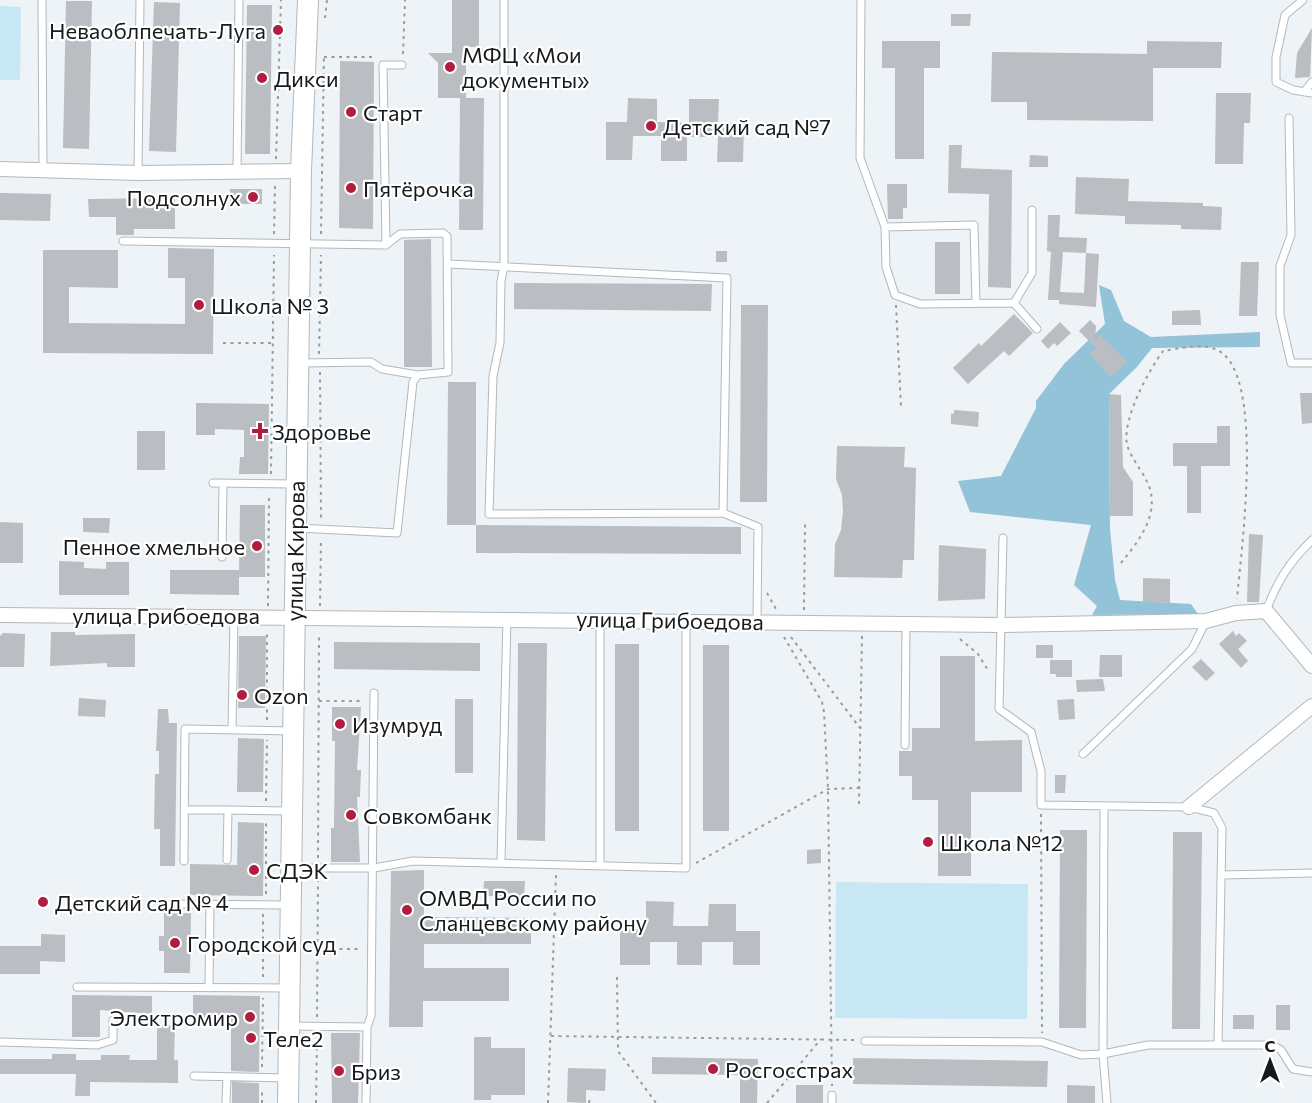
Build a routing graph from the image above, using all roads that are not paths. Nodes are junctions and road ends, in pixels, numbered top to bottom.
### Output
1 (42, 0) edge
2 (140, 0) edge
3 (239, 0) edge
4 (308, 0) edge
5 (504, 0) edge
6 (861, 0) edge
7 (1303, 0) edge
8 (402, 65) road end
9 (1312, 82) edge
10 (1308, 93) edge
11 (1289, 118) dead end
12 (0, 169) edge
13 (42, 170) junction
14 (301, 171) junction
15 (237, 172) junction
16 (138, 173) junction
17 (1032, 210) dead end
18 (885, 227) junction
19 (123, 242) dead end
20 (300, 243) junction
21 (386, 245) junction
22 (447, 264) junction
23 (504, 266) junction
24 (976, 303) junction
25 (1014, 303) junction
26 (1037, 329) dead end
27 (298, 363) junction
28 (1312, 363) edge
29 (418, 375) junction
30 (213, 483) dead end
31 (224, 483) junction
32 (296, 484) junction
33 (723, 513) junction
34 (297, 528) junction
35 (1003, 538) dead end
36 (1312, 540) edge
37 (222, 557) dead end
38 (1266, 611) junction
39 (0, 615) edge
40 (234, 616) junction
41 (294, 616) junction
42 (507, 619) junction
43 (600, 620) junction
44 (686, 621) junction
45 (757, 621) junction
46 (1206, 621) junction
47 (906, 624) junction
48 (1000, 625) junction
49 (1312, 666) edge
50 (374, 693) dead end
51 (1312, 706) edge
52 (232, 730) junction
53 (292, 731) junction
54 (905, 746) dead end
55 (1083, 754) dead end
56 (1104, 807) junction
57 (1189, 807) junction
58 (185, 810) junction
59 (228, 810) junction
60 (291, 811) junction
61 (227, 860) dead end
62 (184, 861) dead end
63 (501, 861) junction
64 (600, 865) junction
65 (290, 868) junction
66 (374, 868) junction
67 (1312, 873) edge
68 (1221, 875) junction
69 (172, 904) dead end
70 (210, 904) junction
71 (290, 905) junction
72 (77, 987) dead end
73 (209, 988) junction
74 (289, 988) junction
75 (113, 1020) dead end
76 (288, 1026) junction
77 (367, 1027) junction
78 (865, 1041) road end
79 (0, 1042) edge
80 (1218, 1046) junction
81 (1103, 1054) junction
82 (1312, 1072) edge
83 (194, 1076) dead end
84 (227, 1077) junction
85 (288, 1078) junction
86 (832, 1095) road end
87 (226, 1103) edge
88 (288, 1103) edge
89 (366, 1103) edge
90 (832, 1103) edge
91 (1107, 1103) edge

1 - 13 lane
2 - 16 lane
3 - 15 lane
4 - 14 street, улица Кирова
5 - 23 lane
6 - 18 lane
7 - 10 lane
8 - 21 lane
9 - 10 lane
11 - 28 lane
12 - 13 street
13 - 16 street
14 - 15 street
14 - 20 street, улица Кирова
15 - 16 street
17 - 25 lane
18 - 24 lane
18 - 24 lane
19 - 20 lane
20 - 21 lane
20 - 27 street, улица Кирова
21 - 22 lane
22 - 23 lane
22 - 29 lane
23 - 33 lane
23 - 33 lane
24 - 25 lane
25 - 26 lane
27 - 29 lane
27 - 32 street, улица Кирова
29 - 34 lane
30 - 31 lane
31 - 32 lane
31 - 37 lane
32 - 34 street, улица Кирова
33 - 45 lane
34 - 41 street, улица Кирова
35 - 48 lane
36 - 38 lane
38 - 46 street, улица Грибоедова
38 - 49 street
39 - 40 street, улица Грибоедова
40 - 41 street, улица Грибоедова
40 - 52 lane
41 - 42 street, улица Грибоедова
41 - 53 street, улица Кирова
42 - 43 street, улица Грибоедова
42 - 63 lane
43 - 44 street, улица Грибоедова
43 - 64 lane
44 - 45 street, улица Грибоедова
44 - 64 lane
45 - 47 street, улица Грибоедова
46 - 48 street, улица Грибоедова
46 - 55 lane
47 - 48 street, улица Грибоедова
47 - 54 lane
48 - 56 lane
50 - 66 lane
51 - 57 street
52 - 53 lane
52 - 58 lane
53 - 60 street, улица Кирова
56 - 57 lane
56 - 81 lane
57 - 68 lane
58 - 59 lane
58 - 62 lane
59 - 60 lane
59 - 61 lane
60 - 65 street, улица Кирова
63 - 64 lane
63 - 66 lane
65 - 66 lane
65 - 71 street, улица Кирова
66 - 77 lane
67 - 68 lane
68 - 80 lane
69 - 70 lane
70 - 71 lane
70 - 73 lane
71 - 74 street, улица Кирова
72 - 73 lane
73 - 74 lane
74 - 76 street, улица Кирова
75 - 79 lane
76 - 77 lane
76 - 85 street, улица Кирова
77 - 89 lane
78 - 81 lane
80 - 81 lane
80 - 82 lane
81 - 91 lane
83 - 84 lane
84 - 85 lane
84 - 87 lane
85 - 88 street, улица Кирова
86 - 90 lane

